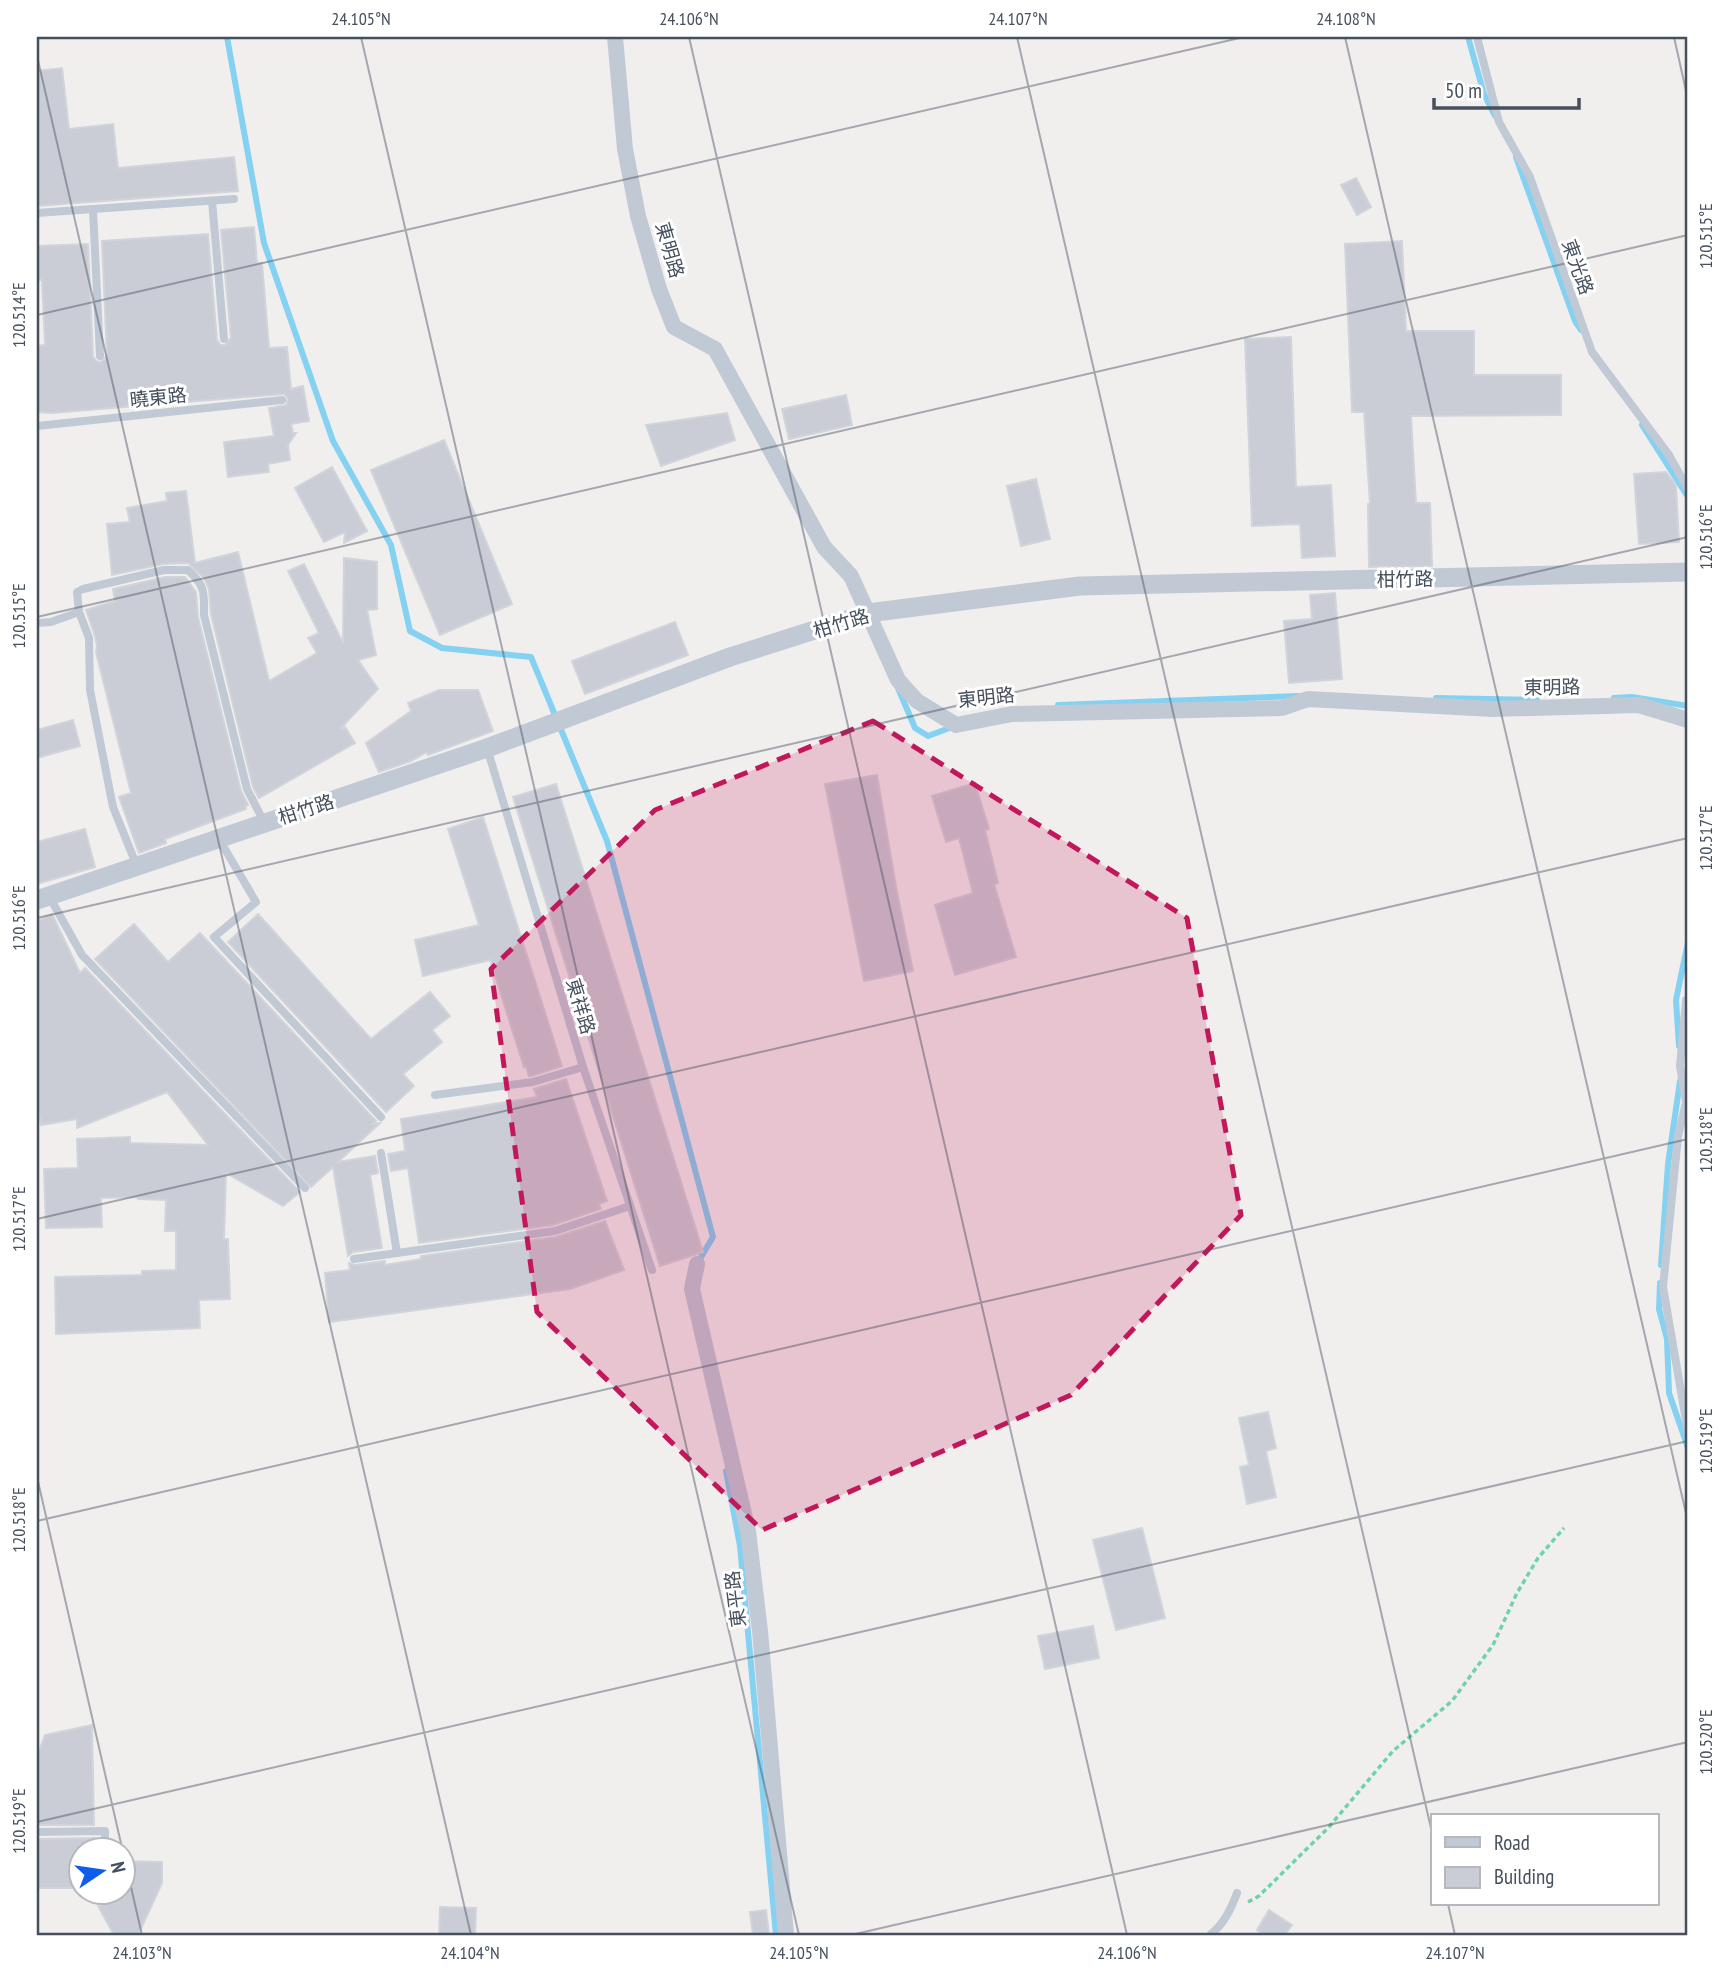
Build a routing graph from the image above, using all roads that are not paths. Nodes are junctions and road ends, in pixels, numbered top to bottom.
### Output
1 (615, 37) edge
2 (1477, 37) edge
3 (234, 200) dead end
4 (212, 201) junction
5 (93, 209) junction
6 (37, 213) edge
7 (224, 339) dead end
8 (100, 356) dead end
9 (282, 400) dead end
10 (37, 426) edge
11 (1688, 489) edge
12 (1688, 572) edge
13 (79, 612) junction
14 (868, 613) junction
15 (37, 623) edge
16 (1688, 720) edge
17 (486, 748) junction
18 (264, 823) junction
19 (219, 839) junction
20 (137, 867) junction
21 (43, 898) edge
22 (1686, 1000) dead end
23 (583, 1068) junction
24 (435, 1095) dead end
25 (381, 1117) dead end
26 (381, 1153) dead end
27 (305, 1188) dead end
28 (630, 1206) junction
29 (397, 1253) junction
30 (354, 1259) dead end
31 (696, 1264) dead end
32 (652, 1270) dead end
33 (1688, 1432) edge
34 (37, 1832) edge
35 (105, 1836) edge
36 (1237, 1893) dead end
37 (786, 1935) edge
38 (1210, 1935) edge

1 - 14 street, 東明路
2 - 11 lane, 東光路
3 - 4 lane
4 - 5 lane
4 - 7 lane
5 - 6 lane
5 - 8 lane
9 - 10 lane, 曉東路
12 - 14 street, 柑竹路
13 - 15 lane
13 - 18 lane
13 - 20 lane
14 - 16 street, 東明路
14 - 17 street, 柑竹路
17 - 18 street, 柑竹路
17 - 23 lane, 東祥路
18 - 19 street, 柑竹路
19 - 20 street, 柑竹路
19 - 25 lane
20 - 21 street, 柑竹路
21 - 27 lane
22 - 33 lane
23 - 24 lane
23 - 28 lane, 東祥路
26 - 29 lane
28 - 29 lane
28 - 32 lane, 東祥路
29 - 30 lane
31 - 37 street, 東平路
34 - 35 lane
36 - 38 lane

